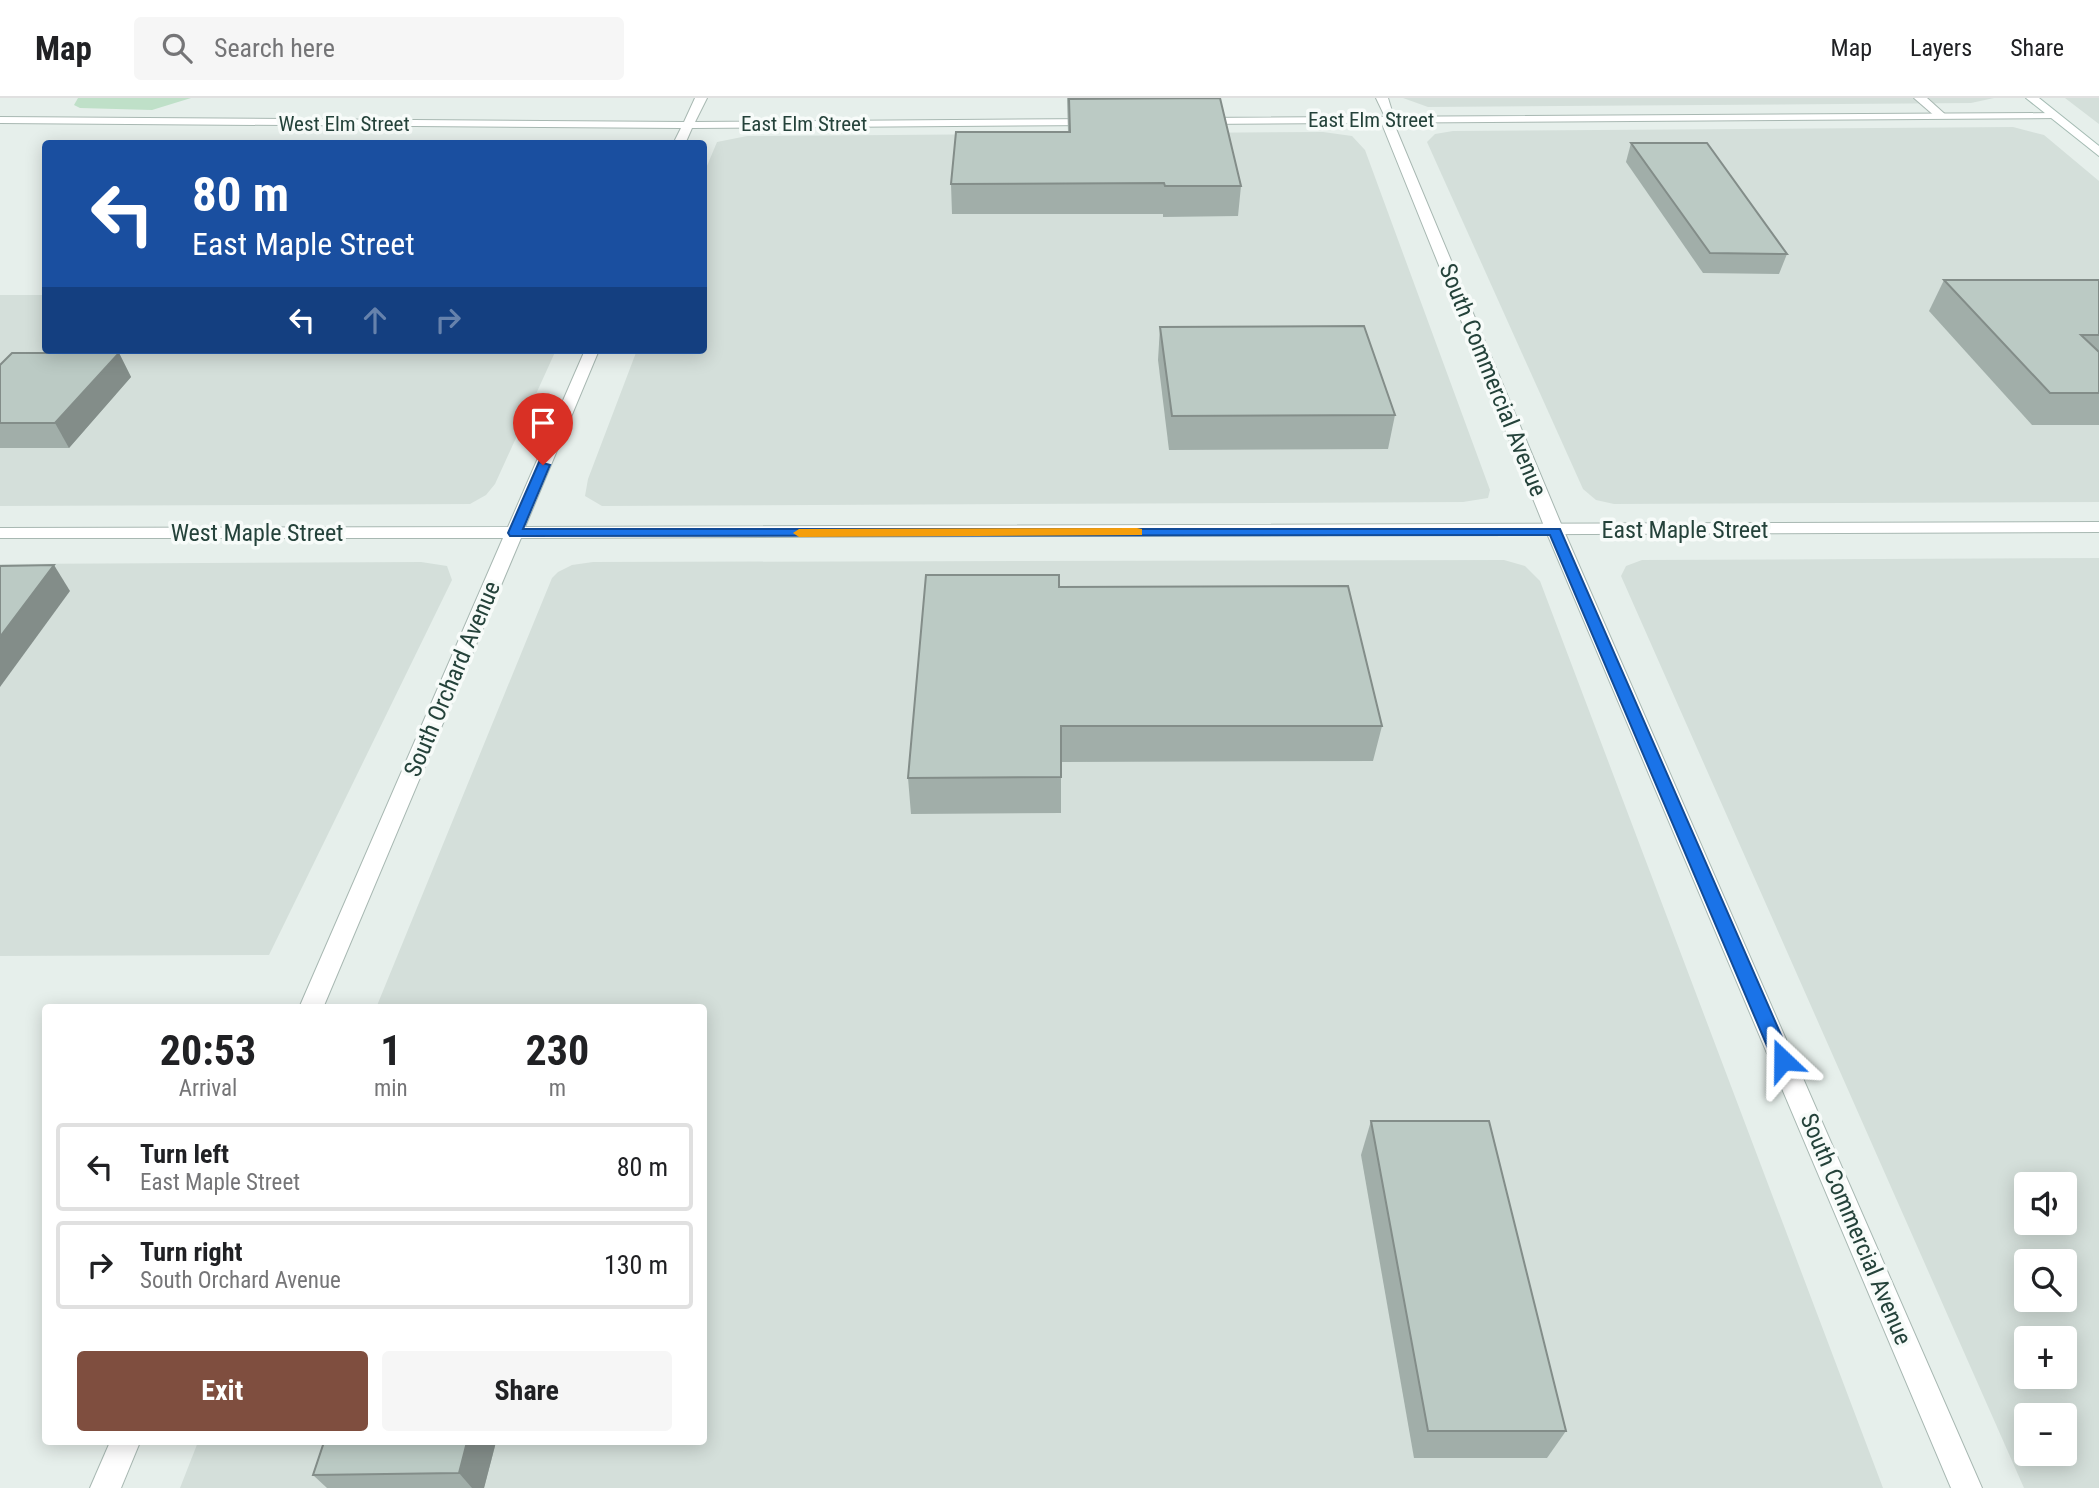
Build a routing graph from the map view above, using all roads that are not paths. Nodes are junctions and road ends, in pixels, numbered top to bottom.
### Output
1 (701, 98) edge
2 (1920, 98) edge
3 (2032, 98) edge
4 (1386, 112) edge
5 (1941, 116) junction
6 (2054, 116) junction
7 (0, 120) edge
8 (1190, 121) edge
9 (1106, 122) edge
10 (687, 125) junction
11 (681, 140) edge
12 (2099, 152) edge
13 (590, 354) edge
14 (2099, 527) edge
15 (1555, 531) junction
16 (0, 533) edge
17 (514, 533) junction
18 (313, 1004) edge
19 (124, 1445) edge
20 (105, 1488) edge
21 (1967, 1488) edge

1 - 10 street
2 - 5 street
3 - 6 street
4 - 5 street, East Elm Street
4 - 8 street, East Elm Street
4 - 15 street, South Commercial Avenue
5 - 6 street, East Elm Street
6 - 12 street
7 - 10 street, West Elm Street
9 - 10 street, East Elm Street
10 - 11 street
13 - 17 street, South Orchard Avenue
14 - 15 street, East Maple Street
15 - 17 street, East Maple Street
15 - 21 street, South Commercial Avenue
16 - 17 street, West Maple Street
17 - 18 street, South Orchard Avenue
19 - 20 street

